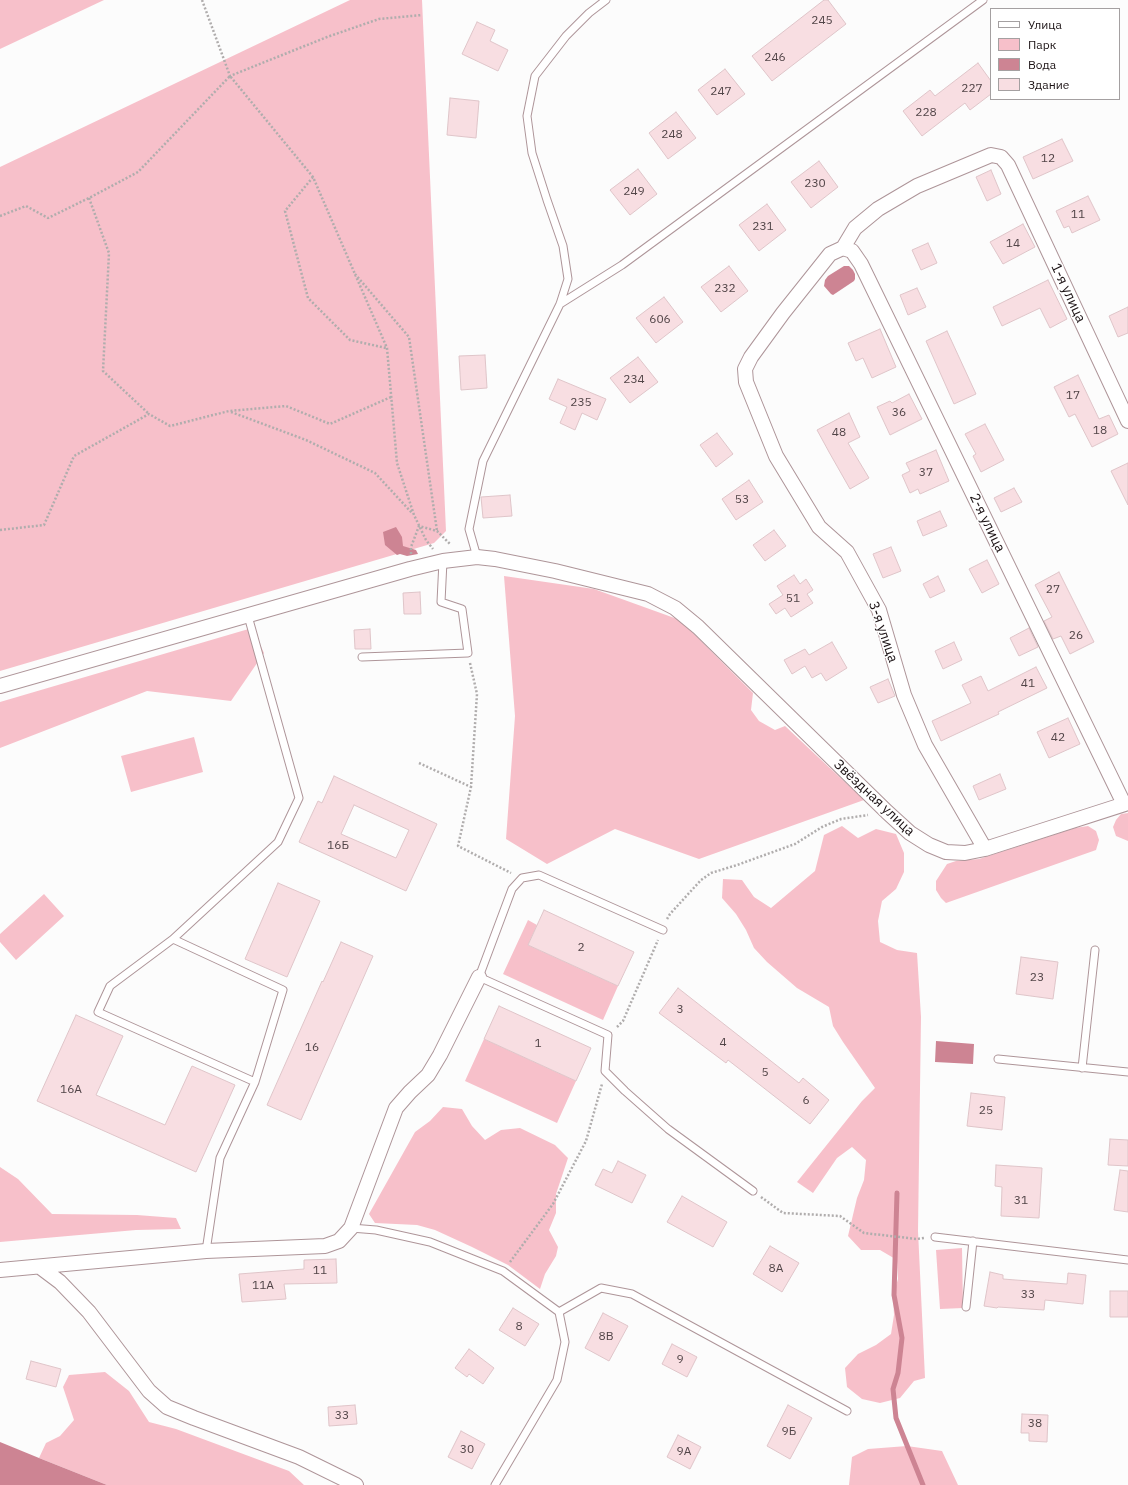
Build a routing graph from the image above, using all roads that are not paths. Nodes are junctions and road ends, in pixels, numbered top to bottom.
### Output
1 (606, 0) edge
2 (983, 0) edge
3 (843, 248) junction
4 (560, 304) junction
5 (1128, 421) edge
6 (472, 558) junction
7 (443, 561) junction
8 (248, 616) junction
9 (362, 657) dead end
10 (0, 686) edge
11 (1126, 804) edge
12 (985, 849) junction
13 (663, 930) road end
14 (173, 938) junction
15 (1095, 950) dead end
16 (479, 977) junction
17 (998, 1059) dead end
18 (1082, 1068) junction
19 (1128, 1072) edge
20 (255, 1082) junction
21 (753, 1191) road end
22 (351, 1228) junction
23 (935, 1237) road end
24 (973, 1241) junction
25 (206, 1251) junction
26 (1128, 1260) edge
27 (40, 1267) junction
28 (0, 1270) edge
29 (966, 1307) dead end
30 (558, 1312) junction
31 (847, 1411) dead end
32 (356, 1485) edge
33 (495, 1485) edge

1 - 4 lane
2 - 4 lane
3 - 5 street, 1-я улица
3 - 11 street, 2-я улица
3 - 12 street, 3-я улица
4 - 6 lane
6 - 7 street, Звёздная улица
6 - 12 street, Звёздная улица
7 - 8 street, Звёздная улица
7 - 9 lane
8 - 10 street, Звёздная улица
8 - 14 lane
11 - 12 street, Звёздная улица
13 - 16 lane
14 - 20 lane
14 - 20 lane
15 - 18 lane
16 - 21 lane
16 - 22 street
17 - 18 lane
18 - 19 lane
20 - 25 lane
22 - 25 street
22 - 30 lane
23 - 24 lane
24 - 26 lane
24 - 29 lane
25 - 27 street
27 - 28 street
27 - 32 street
30 - 31 lane
30 - 33 lane

